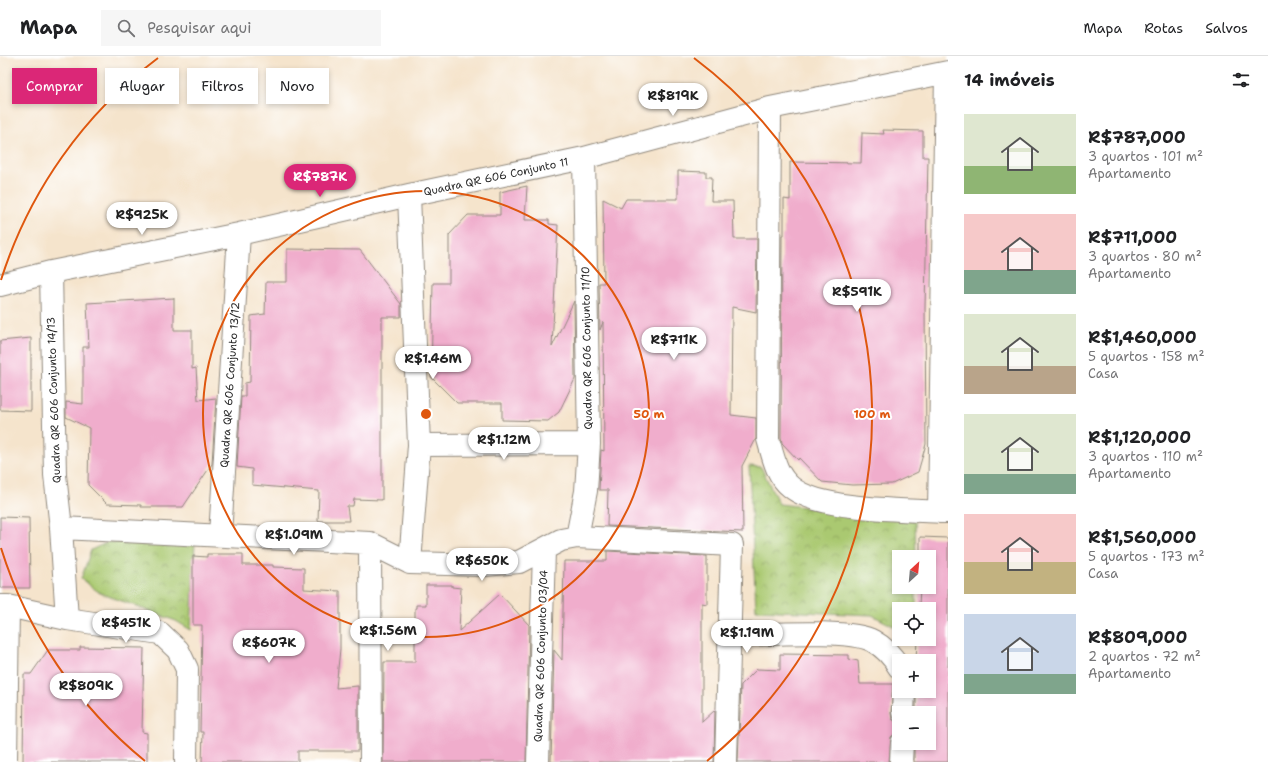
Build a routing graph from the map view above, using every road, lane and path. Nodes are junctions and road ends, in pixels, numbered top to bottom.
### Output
1 (947, 73) edge
2 (770, 108) junction
3 (584, 158) junction
4 (409, 195) junction
5 (239, 234) junction
6 (51, 272) junction
7 (0, 285) edge
8 (588, 444) junction
9 (419, 445) junction
10 (943, 512) edge
11 (61, 528) junction
12 (220, 535) junction
13 (578, 537) junction
14 (370, 543) junction
15 (544, 550) junction
16 (410, 564) junction
17 (4, 606) edge
18 (67, 619) junction
19 (730, 635) junction
20 (892, 656) edge
21 (902, 750) edge
22 (6, 762) edge
23 (186, 762) edge
24 (371, 762) edge
25 (538, 762) edge
26 (726, 762) edge
27 (901, 762) edge

1 - 2 street, Quadra QR 606 Conjunto 11
1 - 10 street
2 - 3 street, Quadra QR 606 Conjunto 11
2 - 10 street
3 - 4 street, Quadra QR 606 Conjunto 11
3 - 8 street, Quadra QR 606 Conjunto 11/10
4 - 5 street, Quadra QR 606 Conjunto 11
4 - 9 street
5 - 6 street, Quadra QR 606 Conjunto 11
5 - 12 street, Quadra QR 606 Conjunto 13/12
6 - 7 street, Quadra QR 606 Conjunto 11
6 - 11 street, Quadra QR 606 Conjunto 14/13
8 - 9 street
8 - 13 street, Quadra QR 606 Conjunto 11/10
9 - 16 street
11 - 12 street
11 - 18 street, Quadra QR 606 Conjunto 14/13
12 - 14 street
13 - 15 street
13 - 19 street
14 - 16 street
14 - 24 street
15 - 16 street
15 - 25 street, Quadra QR 606 Conjunto 03/04
17 - 18 street
17 - 22 street
18 - 23 street
19 - 20 street
19 - 26 street
21 - 27 street

